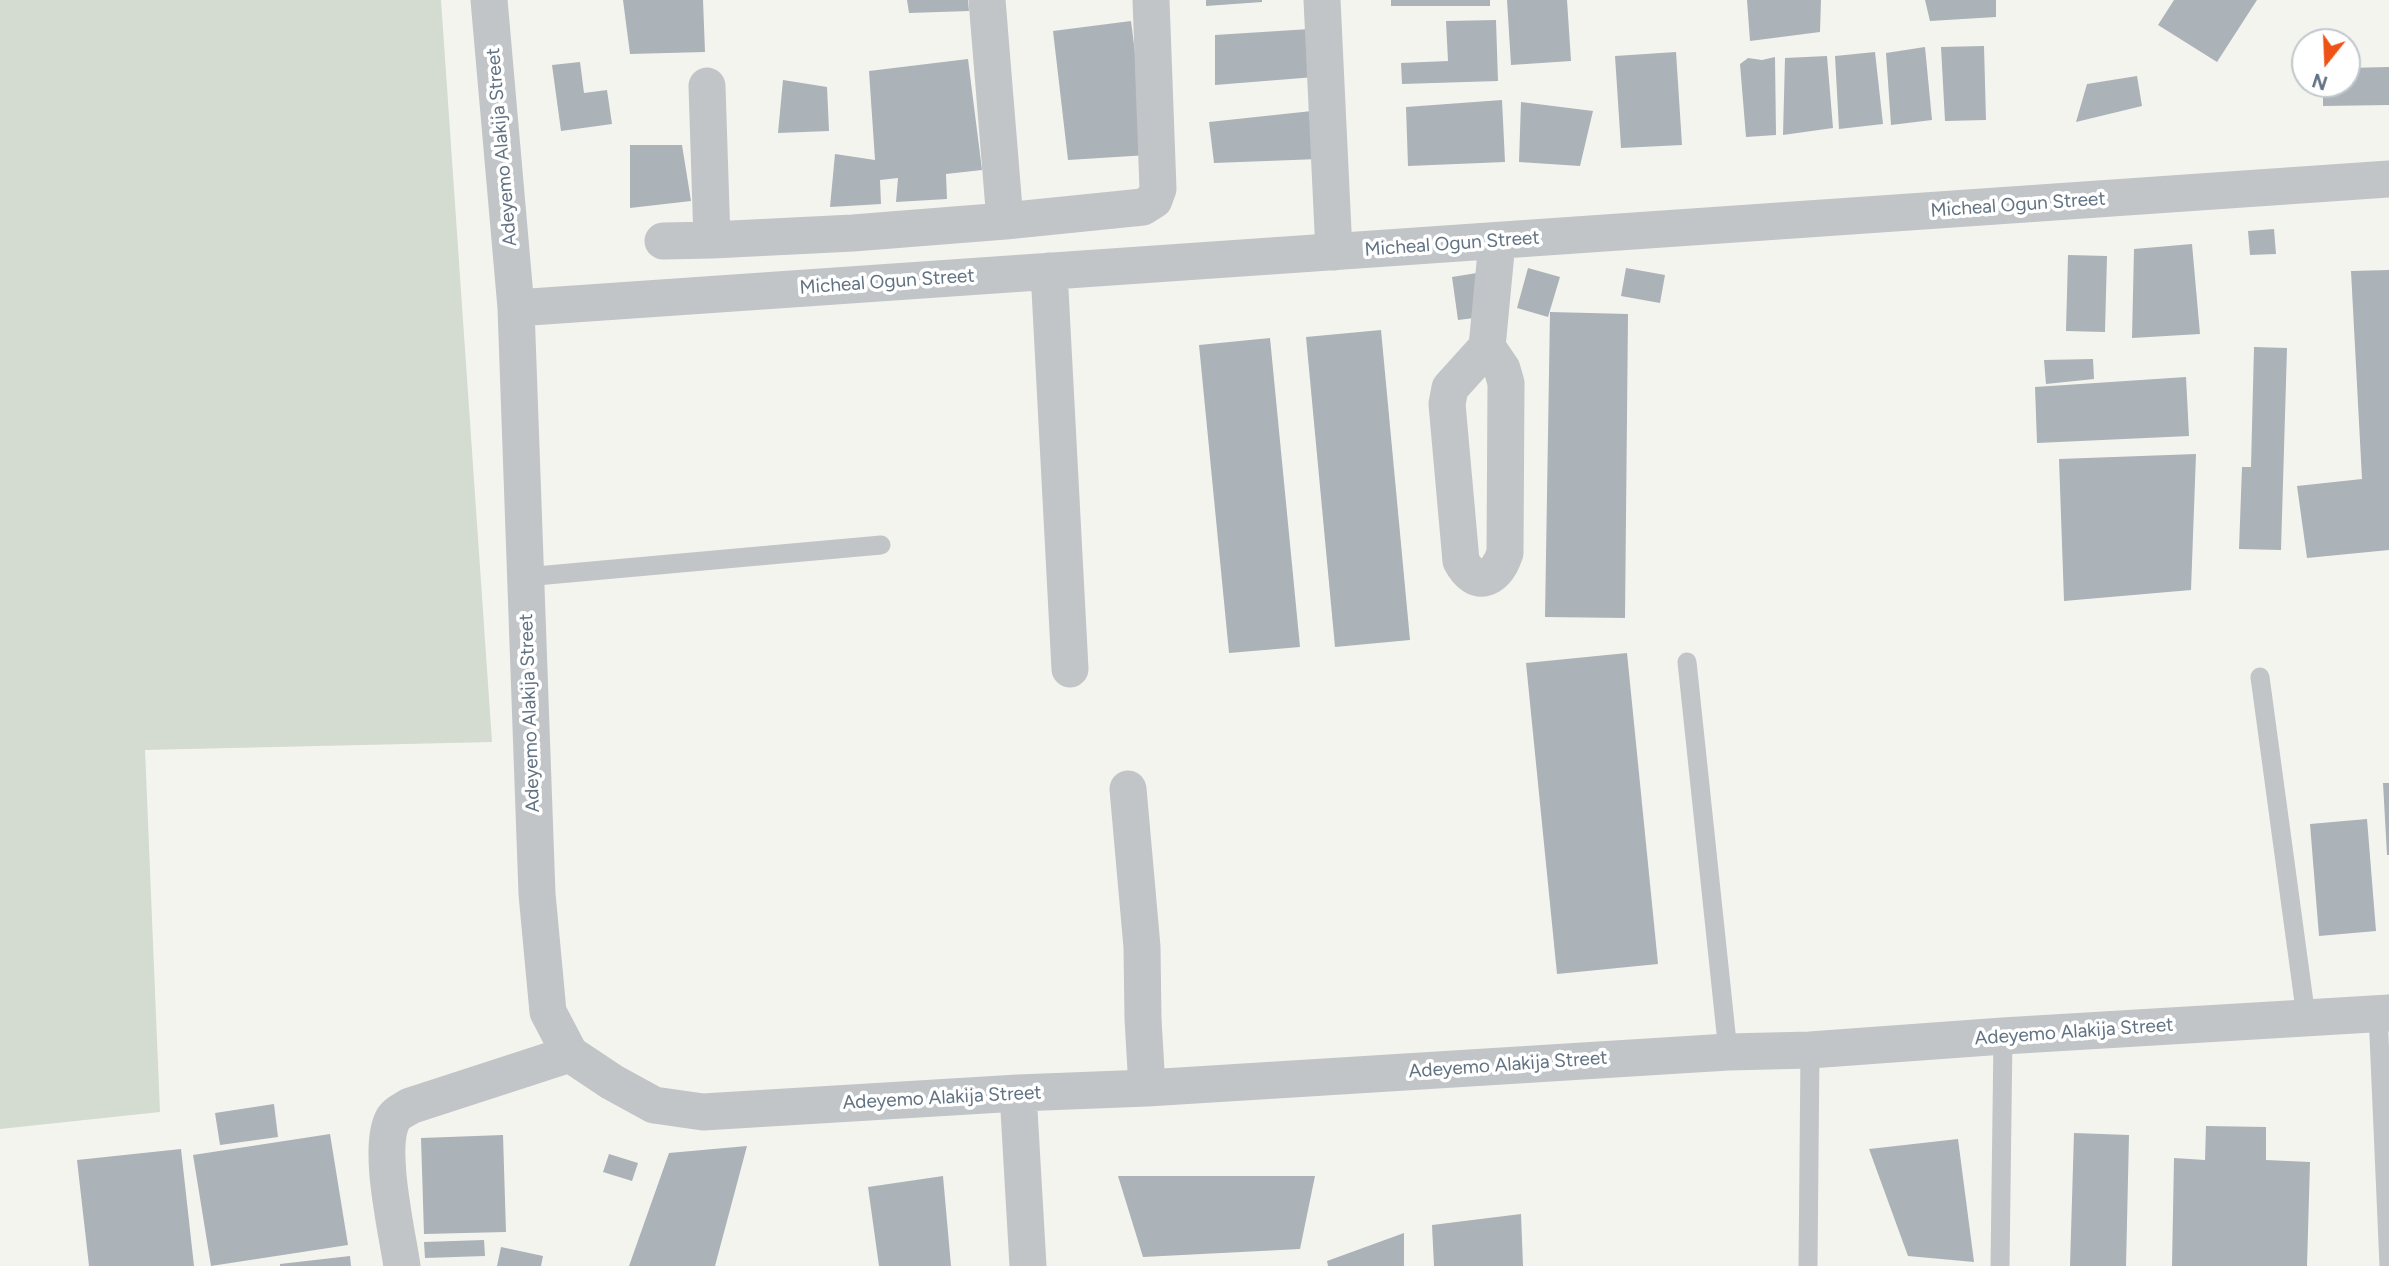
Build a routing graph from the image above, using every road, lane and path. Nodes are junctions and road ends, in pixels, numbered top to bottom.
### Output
1 (489, 0) edge
2 (987, 0) edge
3 (1151, 0) edge
4 (1322, 0) edge
5 (707, 86) dead end
6 (2389, 179) edge
7 (1005, 221) junction
8 (853, 233) junction
9 (712, 240) junction
10 (663, 241) dead end
11 (1497, 242) junction
12 (1334, 252) junction
13 (1049, 271) junction
14 (857, 284) junction
15 (516, 308) junction
16 (1487, 347) junction
17 (881, 545) dead end
18 (525, 577) junction
19 (1687, 662) dead end
20 (1070, 669) dead end
21 (2260, 677) dead end
22 (1128, 789) dead end
23 (2384, 1013) edge
24 (2306, 1017) junction
25 (2003, 1035) junction
26 (1810, 1051) junction
27 (1728, 1052) junction
28 (570, 1054) junction
29 (1147, 1088) junction
30 (1018, 1093) junction
31 (402, 1266) edge
32 (1028, 1266) edge
33 (1808, 1266) edge
34 (2000, 1266) edge
35 (2389, 1266) edge

1 - 15 street, Adeyemo Alakija Street
2 - 7 street
3 - 7 street
4 - 12 street
5 - 9 street
6 - 11 street, Micheal Ogun Street
7 - 8 street
8 - 9 street
8 - 14 street
9 - 10 street
11 - 12 street, Micheal Ogun Street
11 - 16 street
12 - 13 street, Micheal Ogun Street
13 - 14 street, Micheal Ogun Street
13 - 20 street
14 - 15 street, Micheal Ogun Street
15 - 18 street, Adeyemo Alakija Street
16 - 16 street
17 - 18 lane
18 - 28 street, Adeyemo Alakija Street
19 - 27 lane
21 - 24 lane
22 - 29 street
23 - 24 street, Adeyemo Alakija Street
23 - 35 lane
24 - 25 street, Adeyemo Alakija Street
25 - 26 street, Adeyemo Alakija Street
25 - 34 lane
26 - 27 street, Adeyemo Alakija Street
26 - 33 lane
27 - 29 street, Adeyemo Alakija Street
28 - 30 street, Adeyemo Alakija Street
28 - 31 street
29 - 30 street, Adeyemo Alakija Street
30 - 32 street

